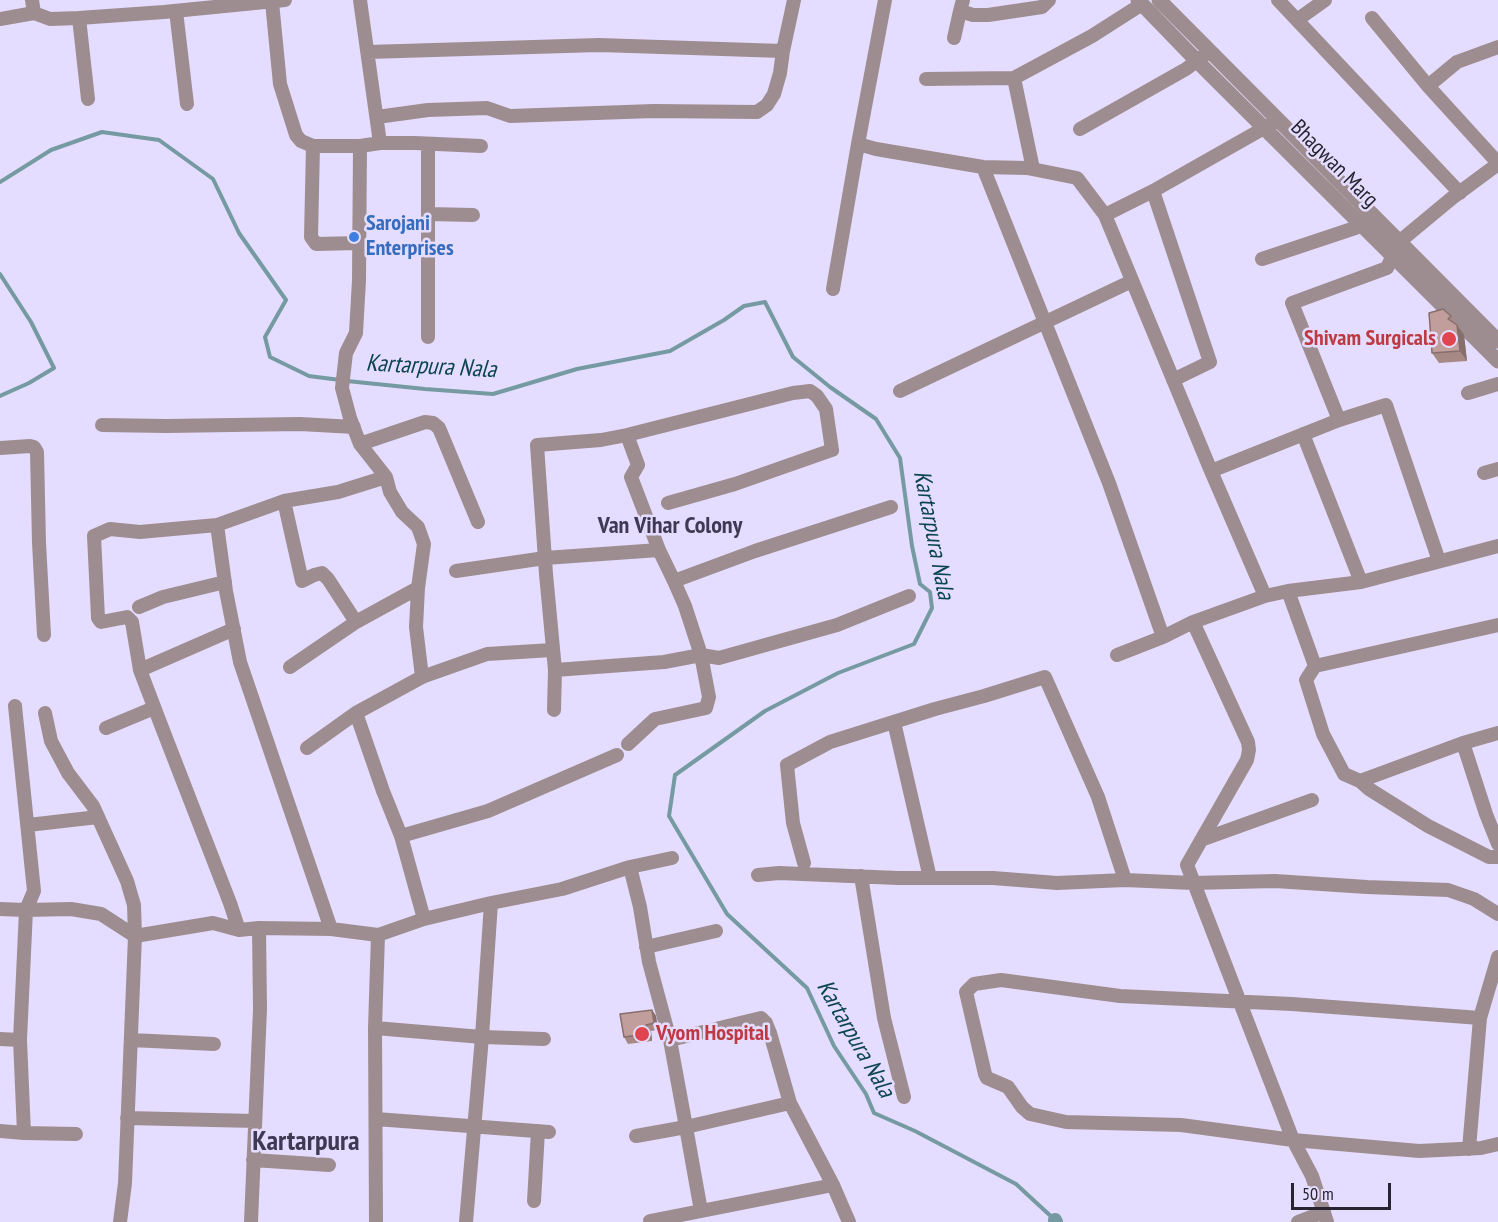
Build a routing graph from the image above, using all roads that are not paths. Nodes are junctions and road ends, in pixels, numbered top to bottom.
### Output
1 (360, 0) edge
2 (794, 0) edge
3 (885, 0) edge
4 (1048, 0) edge
5 (1159, 0) edge
6 (1278, 0) edge
7 (1325, 0) edge
8 (278, 1) edge
9 (1140, 2) edge
10 (33, 6) edge
11 (962, 6) edge
12 (176, 11) junction
13 (79, 18) junction
14 (1372, 18) dead end
15 (0, 19) edge
16 (1297, 20) junction
17 (954, 38) dead end
18 (1498, 47) edge
19 (783, 51) junction
20 (1210, 51) junction
21 (368, 52) junction
22 (1197, 61) junction
23 (1014, 78) junction
24 (926, 79) dead end
25 (1428, 86) junction
26 (88, 99) dead end
27 (187, 104) dead end
28 (377, 117) junction
29 (1271, 124) junction
30 (1080, 129) dead end
31 (380, 143) junction
32 (428, 144) junction
33 (858, 144) junction
34 (314, 146) junction
35 (360, 146) junction
36 (481, 146) dead end
37 (1498, 163) edge
38 (983, 167) junction
39 (1033, 169) junction
40 (1153, 191) junction
41 (1460, 193) junction
42 (428, 214) junction
43 (473, 215) dead end
44 (1105, 215) junction
45 (1364, 225) junction
46 (359, 243) junction
47 (1396, 249) junction
48 (1262, 259) dead end
49 (1132, 281) junction
50 (833, 289) dead end
51 (1046, 322) junction
52 (428, 337) dead end
53 (1498, 341) edge
54 (1498, 361) edge
55 (1173, 380) junction
56 (1498, 384) edge
57 (900, 391) dead end
58 (1468, 393) dead end
59 (1339, 420) junction
60 (102, 425) dead end
61 (354, 427) junction
62 (1303, 434) junction
63 (627, 435) junction
64 (360, 444) junction
65 (0, 448) edge
66 (1498, 469) edge
67 (1211, 471) junction
68 (1484, 473) dead end
69 (386, 477) junction
70 (285, 501) junction
71 (668, 503) dead end
72 (891, 507) dead end
73 (478, 522) dead end
74 (217, 525) junction
75 (1498, 546) edge
76 (659, 550) junction
77 (545, 558) junction
78 (1439, 561) junction
79 (456, 571) dead end
80 (674, 581) junction
81 (225, 582) junction
82 (1361, 582) junction
83 (418, 588) junction
84 (1288, 591) junction
85 (909, 596) dead end
86 (1265, 596) junction
87 (140, 607) dead end
88 (356, 622) junction
89 (1193, 622) junction
90 (1498, 626) edge
91 (234, 629) junction
92 (44, 635) dead end
93 (1163, 637) junction
94 (552, 650) junction
95 (701, 655) junction
96 (1117, 655) dead end
97 (1315, 666) junction
98 (290, 667) dead end
99 (140, 669) junction
100 (555, 670) junction
101 (422, 677) junction
102 (15, 706) dead end
103 (154, 708) junction
104 (554, 710) dead end
105 (45, 713) dead end
106 (356, 713) junction
107 (894, 722) junction
108 (106, 728) dead end
109 (1498, 733) edge
110 (1463, 743) junction
111 (628, 744) dead end
112 (307, 748) dead end
113 (617, 755) dead end
114 (1360, 781) junction
115 (1312, 800) dead end
116 (98, 817) junction
117 (28, 825) junction
118 (401, 836) junction
119 (1201, 840) junction
120 (1498, 844) edge
121 (1498, 857) edge
122 (672, 858) dead end
123 (804, 863) dead end
124 (630, 867) junction
125 (758, 875) dead end
126 (861, 876) junction
127 (930, 878) junction
128 (1125, 880) junction
129 (1193, 883) junction
130 (491, 903) junction
131 (0, 909) edge
132 (26, 910) junction
133 (1498, 915) edge
134 (424, 919) junction
135 (259, 928) junction
136 (331, 929) junction
137 (239, 930) junction
138 (716, 931) dead end
139 (135, 936) junction
140 (378, 936) junction
141 (646, 947) junction
142 (1498, 957) edge
143 (1240, 1003) junction
144 (1480, 1018) junction
145 (375, 1028) junction
146 (482, 1037) junction
147 (0, 1039) edge
148 (544, 1039) dead end
149 (20, 1040) junction
150 (130, 1040) junction
151 (670, 1040) junction
152 (214, 1044) dead end
153 (904, 1097) dead end
154 (790, 1103) junction
155 (128, 1118) junction
156 (376, 1119) junction
157 (255, 1122) junction
158 (474, 1126) junction
159 (686, 1127) junction
160 (0, 1131) edge
161 (24, 1133) junction
162 (76, 1134) dead end
163 (636, 1136) dead end
164 (1293, 1140) junction
165 (1498, 1146) edge
166 (1469, 1149) junction
167 (253, 1160) junction
168 (329, 1166) dead end
169 (833, 1185) junction
170 (534, 1201) dead end
171 (701, 1211) junction
172 (1325, 1217) edge
173 (650, 1221) edge
174 (120, 1222) edge
175 (251, 1222) edge
176 (376, 1222) edge
177 (466, 1222) edge
178 (849, 1222) edge
179 (1299, 1222) edge

1 - 21 street
2 - 19 street
3 - 33 street
4 - 11 street
5 - 20 street, Bhagwan Marg
6 - 16 street
7 - 16 street
8 - 12 street
8 - 34 street
9 - 22 street, Bhagwan Marg
9 - 23 street
10 - 13 street
10 - 15 street
11 - 17 street
12 - 13 street
12 - 27 street
13 - 26 street
14 - 25 street
16 - 41 street
18 - 25 street
19 - 21 street
19 - 28 street
20 - 22 street
20 - 29 street, Bhagwan Marg
21 - 28 street
22 - 29 street, Bhagwan Marg
22 - 30 street
23 - 24 street
23 - 39 street
25 - 37 street
28 - 31 street
29 - 40 street
29 - 45 street, Bhagwan Marg
29 - 47 street, Bhagwan Marg
31 - 32 street
31 - 35 street
32 - 36 street
32 - 42 street
33 - 38 street
33 - 50 street
34 - 35 street
34 - 46 street
35 - 46 street
37 - 41 street
38 - 39 street
38 - 51 street
39 - 44 street
40 - 44 street
40 - 55 street
41 - 47 street
42 - 43 street
42 - 52 street
44 - 49 street
45 - 47 street, Bhagwan Marg
45 - 48 street
46 - 61 street
47 - 53 street, Bhagwan Marg
47 - 54 street, Bhagwan Marg
47 - 59 street
49 - 51 street
49 - 55 street
51 - 57 street
51 - 93 street
55 - 67 street
56 - 58 street
59 - 62 street
59 - 78 street
60 - 61 street
61 - 64 street
62 - 67 street
62 - 82 street
63 - 71 street
63 - 76 street
63 - 77 street
64 - 69 street
64 - 73 street
65 - 92 street
66 - 68 street
67 - 86 street
69 - 70 street
69 - 83 street
70 - 74 street
70 - 88 street
72 - 80 street
74 - 81 street
74 - 99 street
75 - 78 street
76 - 77 street
76 - 80 street
77 - 79 street
77 - 94 street
78 - 82 street
80 - 95 street
81 - 87 street
81 - 91 street
82 - 84 street
83 - 88 street
83 - 101 street
84 - 86 street
84 - 97 street
85 - 95 street
86 - 89 street
88 - 98 street
89 - 93 street
89 - 119 street
90 - 97 street
91 - 99 street
91 - 136 street
93 - 96 street
94 - 100 street
94 - 101 street
95 - 100 street
95 - 111 street
97 - 114 street
99 - 103 street
100 - 104 street
101 - 106 street
102 - 117 street
103 - 108 street
103 - 137 street
105 - 116 street
106 - 112 street
106 - 118 street
107 - 123 street
107 - 127 street
107 - 128 street
109 - 110 street
110 - 114 street
110 - 120 street
113 - 118 street
114 - 121 street
115 - 119 street
116 - 117 street
116 - 139 street
117 - 132 street
118 - 134 street
119 - 129 street
122 - 124 street
124 - 130 street
124 - 141 street
125 - 126 street
126 - 127 street
126 - 153 street
127 - 128 street
128 - 129 street
129 - 133 street
129 - 143 street
130 - 134 street
130 - 146 street
131 - 132 street
132 - 139 street
132 - 149 street
134 - 140 street
135 - 136 street
135 - 137 street
135 - 157 street
136 - 140 street
137 - 139 street
138 - 141 street
139 - 150 street
140 - 145 street
141 - 151 street
142 - 144 street
143 - 144 street
143 - 164 street
143 - 164 street
144 - 166 street
145 - 146 street
145 - 156 street
146 - 148 street
146 - 158 street
147 - 149 street
149 - 161 street
150 - 152 street
150 - 155 street
151 - 154 street
151 - 159 street
154 - 159 street
154 - 169 street
155 - 157 street
155 - 174 street
156 - 158 street
156 - 176 street
157 - 167 street
158 - 170 street
158 - 177 street
159 - 163 street
159 - 171 street
160 - 161 street
161 - 162 street
164 - 166 street
164 - 172 street
165 - 166 street
167 - 168 street
167 - 175 street
169 - 171 street
169 - 178 street
171 - 173 street
172 - 179 street

